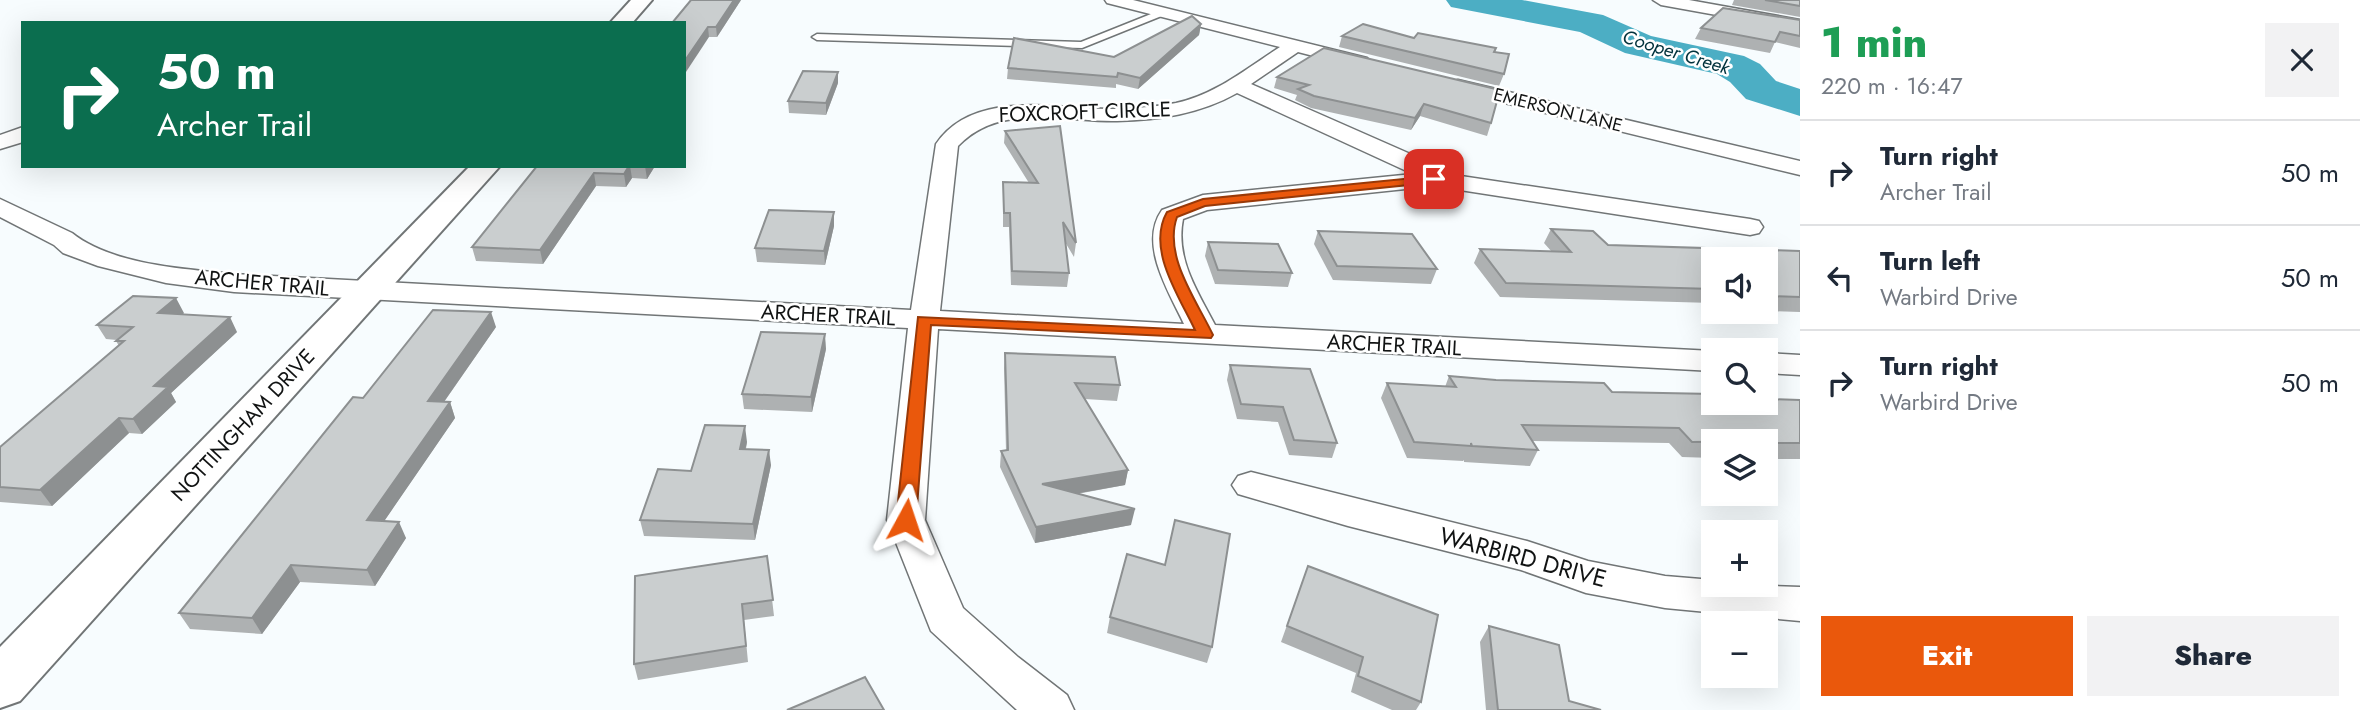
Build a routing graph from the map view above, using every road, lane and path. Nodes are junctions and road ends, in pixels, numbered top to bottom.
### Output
1 (642, 0) edge
2 (1113, 0) edge
3 (1661, 0) edge
4 (1686, 2) edge
5 (1161, 13) junction
6 (622, 21) edge
7 (1800, 25) edge
8 (817, 37) dead end
9 (1295, 46) junction
10 (1374, 65) edge
11 (1440, 82) edge
12 (1234, 84) junction
13 (21, 135) edge
14 (0, 142) edge
15 (484, 168) edge
16 (1800, 168) edge
17 (1434, 179) junction
18 (0, 207) edge
19 (1750, 227) dead end
20 (368, 292) junction
21 (924, 320) junction
22 (1205, 335) junction
23 (1701, 359) edge
24 (1778, 364) edge
25 (1800, 365) edge
26 (1251, 485) dead end
27 (1800, 604) edge
28 (0, 684) edge
29 (1052, 710) edge

1 - 6 street
2 - 5 street
3 - 4 street
4 - 7 street
5 - 8 lane
5 - 9 street
9 - 10 street
9 - 12 street, FOXCROFT CIRCLE
11 - 16 street, EMERSON LANE
12 - 17 street
12 - 21 street, FOXCROFT CIRCLE
13 - 14 street
15 - 20 street, NOTTINGHAM DRIVE
17 - 19 street
17 - 22 street
18 - 20 street, ARCHER TRAIL
20 - 21 street, ARCHER TRAIL
20 - 28 street, NOTTINGHAM DRIVE
21 - 22 street, ARCHER TRAIL
21 - 29 street, FOXCROFT CIRCLE
22 - 23 street, ARCHER TRAIL
24 - 25 street
26 - 27 street, WARBIRD DRIVE

